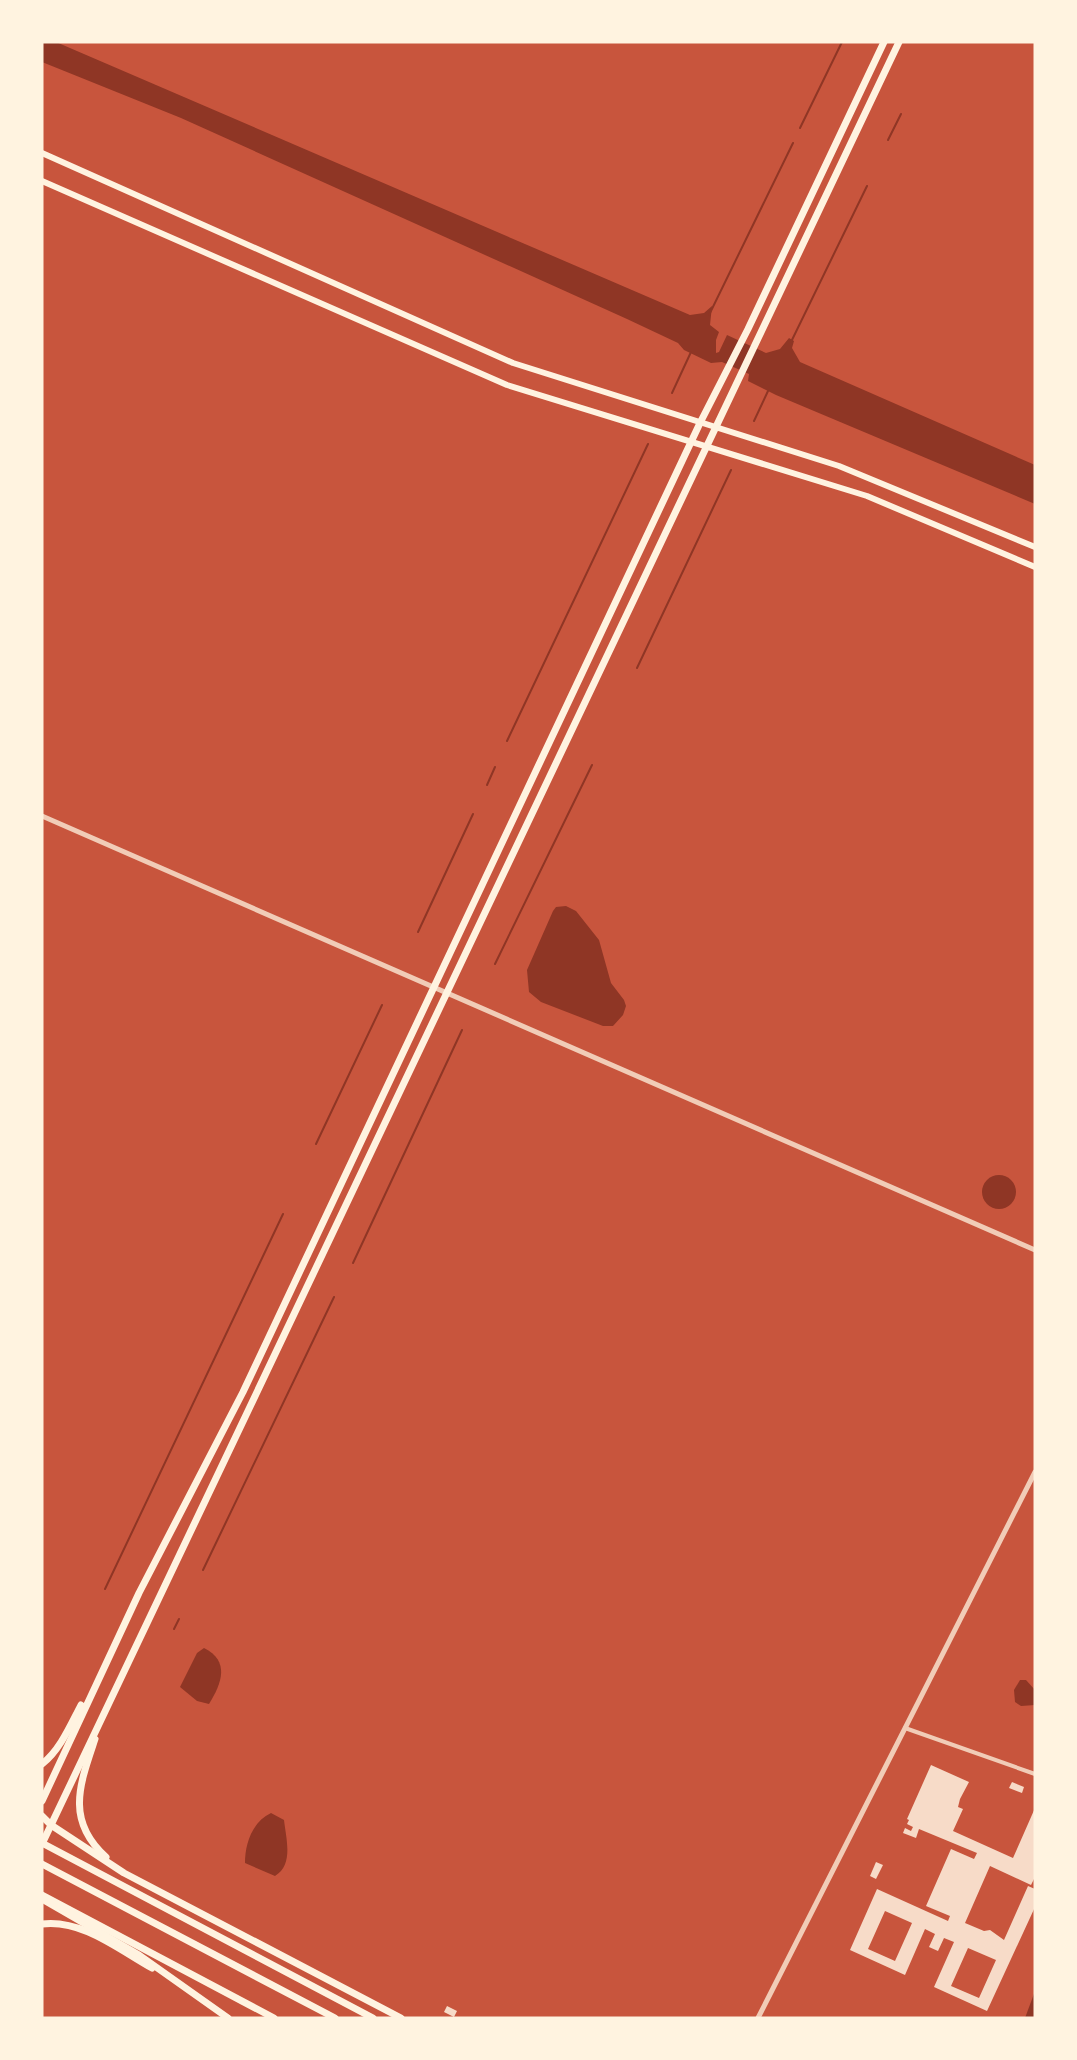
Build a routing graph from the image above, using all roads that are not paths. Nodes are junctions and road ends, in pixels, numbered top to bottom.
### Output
1 (884, 42) edge
2 (899, 42) edge
3 (42, 153) edge
4 (42, 181) edge
5 (700, 423) junction
6 (716, 428) junction
7 (691, 443) junction
8 (706, 447) junction
9 (1035, 547) edge
10 (1035, 567) edge
11 (42, 816) edge
12 (435, 987) junction
13 (446, 992) junction
14 (1035, 1250) edge
15 (1035, 1472) edge
16 (131, 1610) junction
17 (105, 1708) junction
18 (905, 1728) junction
19 (42, 1764) edge
20 (1035, 1774) edge
21 (42, 1802) edge
22 (42, 1816) edge
23 (51, 1825) junction
24 (42, 1844) edge
25 (42, 1864) edge
26 (124, 1873) junction
27 (42, 1897) edge
28 (42, 1924) edge
29 (209, 2005) junction
30 (228, 2018) edge
31 (274, 2018) edge
32 (335, 2018) edge
33 (373, 2018) edge
34 (401, 2018) edge
35 (758, 2018) edge

1 - 5 main road
2 - 6 main road
3 - 5 main road
4 - 7 main road
5 - 6 main road
5 - 7 main road
6 - 8 main road
6 - 9 main road
7 - 8 main road
7 - 12 main road
8 - 10 main road
8 - 13 main road
11 - 12 street
12 - 13 street
12 - 16 main road
13 - 14 street
13 - 17 main road
15 - 18 street
16 - 19 main road
16 - 21 main road
17 - 23 main road
17 - 26 main road
18 - 20 street
18 - 35 street
22 - 23 main road
23 - 24 main road
23 - 26 main road
24 - 33 main road
25 - 32 main road
26 - 34 main road
27 - 29 main road
27 - 31 main road
28 - 29 main road
29 - 30 main road

